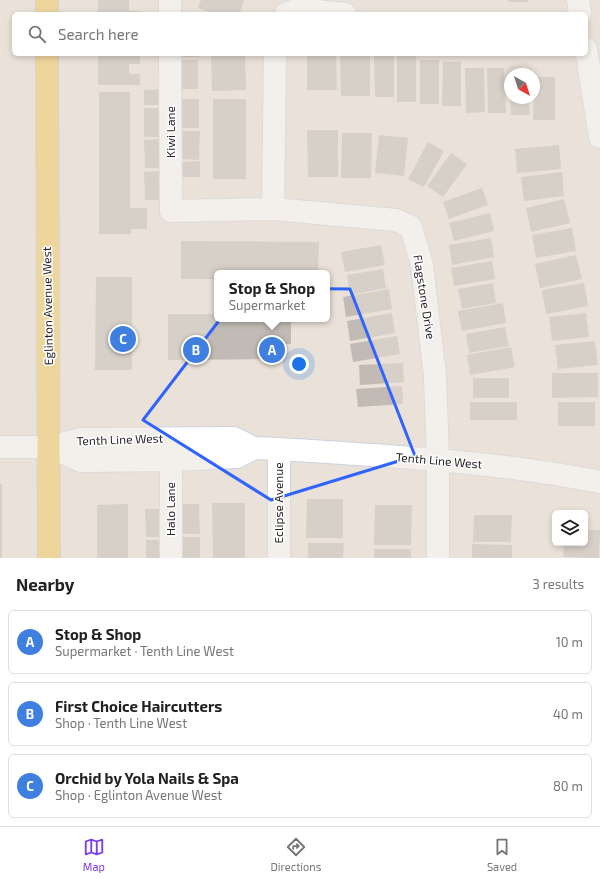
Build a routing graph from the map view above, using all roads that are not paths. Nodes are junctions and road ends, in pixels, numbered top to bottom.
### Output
1 (46, 0) edge
2 (170, 0) edge
3 (578, 0) edge
4 (47, 12) edge
5 (170, 12) edge
6 (291, 12) edge
7 (327, 12) edge
8 (580, 12) edge
9 (47, 56) edge
10 (170, 56) edge
11 (275, 56) edge
12 (587, 56) edge
13 (600, 137) edge
14 (273, 209) junction
15 (171, 211) joint
16 (49, 447) junction
17 (0, 448) edge
18 (254, 448) junction
19 (279, 449) junction
20 (171, 460) junction
21 (438, 460) junction
22 (600, 482) edge
23 (49, 558) edge
24 (171, 558) edge
25 (278, 558) edge
26 (438, 558) edge

1 - 4 main road
2 - 5 street
3 - 8 street
6 - 7 street
9 - 16 main road, Eglinton Avenue West
10 - 15 street, Kiwi Lane
11 - 14 street
12 - 13 street
14 - 15 street, Flagstone Drive
14 - 21 street, Flagstone Drive
16 - 17 street
16 - 18 street, Tenth Line West
16 - 20 street, Tenth Line West
16 - 23 main road, Eglinton Avenue West
18 - 19 street, Tenth Line West
18 - 20 street, Tenth Line West
19 - 21 street, Tenth Line West
19 - 25 street, Eclipse Avenue
20 - 24 street, Halo Lane
21 - 22 street, Tenth Line West
21 - 26 street, Flagstone Drive

